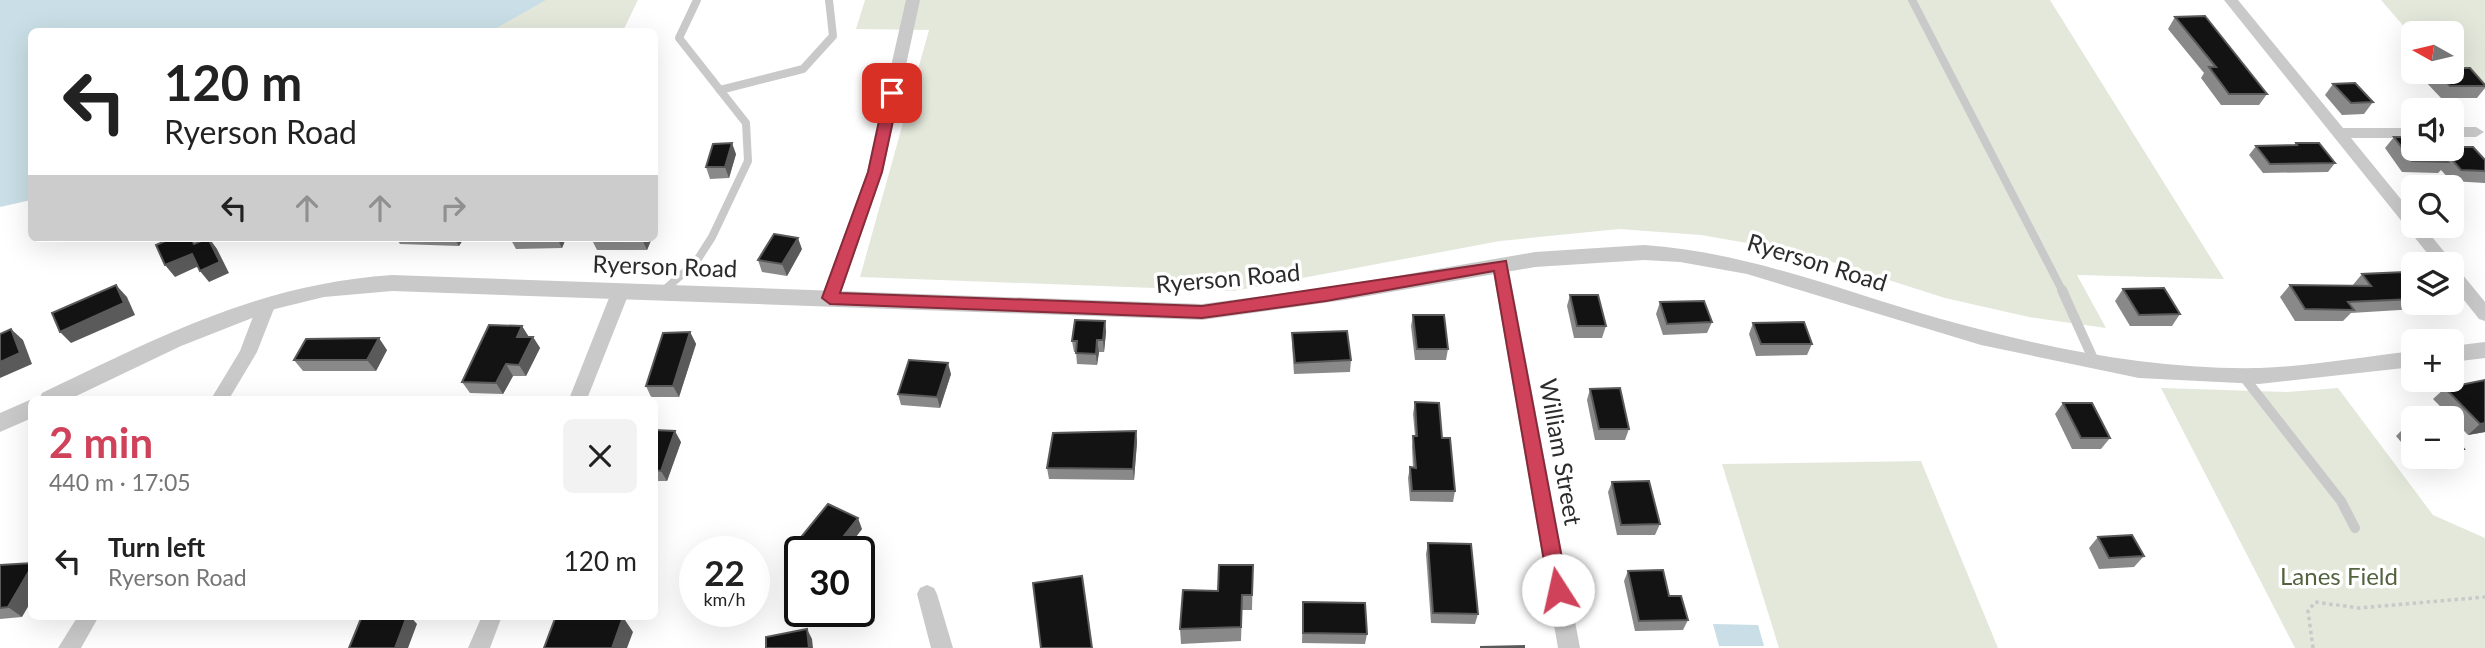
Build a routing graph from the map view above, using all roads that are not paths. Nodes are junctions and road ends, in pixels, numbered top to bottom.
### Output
1 (697, 0) edge
2 (829, 0) edge
3 (913, 0) edge
4 (1912, 0) edge
5 (2231, 0) edge
6 (720, 90) junction
7 (2464, 132) edge
8 (2476, 132) dead end
9 (2401, 133) edge
10 (2338, 134) junction
11 (2435, 252) edge
12 (1500, 265) junction
13 (2464, 288) edge
14 (620, 293) junction
15 (659, 294) junction
16 (830, 298) junction
17 (266, 306) junction
18 (2485, 314) edge
19 (2485, 349) edge
20 (2464, 352) edge
21 (2401, 361) edge
22 (2095, 363) junction
23 (2243, 376) junction
24 (56, 396) edge
25 (222, 396) edge
26 (579, 396) edge
27 (28, 410) edge
28 (0, 423) edge
29 (2355, 528) dead end
30 (927, 594) dead end
31 (86, 620) edge
32 (490, 620) edge
33 (69, 648) edge
34 (480, 648) edge
35 (942, 648) edge
36 (1569, 648) edge

1 - 6 lane
2 - 6 lane
3 - 16 street
4 - 22 lane
5 - 10 street
6 - 15 lane
7 - 8 street
9 - 10 street
10 - 11 street
12 - 16 street, Ryerson Road
12 - 22 street, Ryerson Road
12 - 36 street, William Street
13 - 18 street
14 - 15 street, Ryerson Road
14 - 17 street, Ryerson Road
14 - 26 street
15 - 16 street, Ryerson Road
17 - 24 street, Ryerson Road
17 - 25 street
19 - 20 street
21 - 23 street, Ryerson Road
22 - 23 street, Ryerson Road
23 - 29 lane
27 - 28 street
30 - 35 street
31 - 33 street
32 - 34 street

